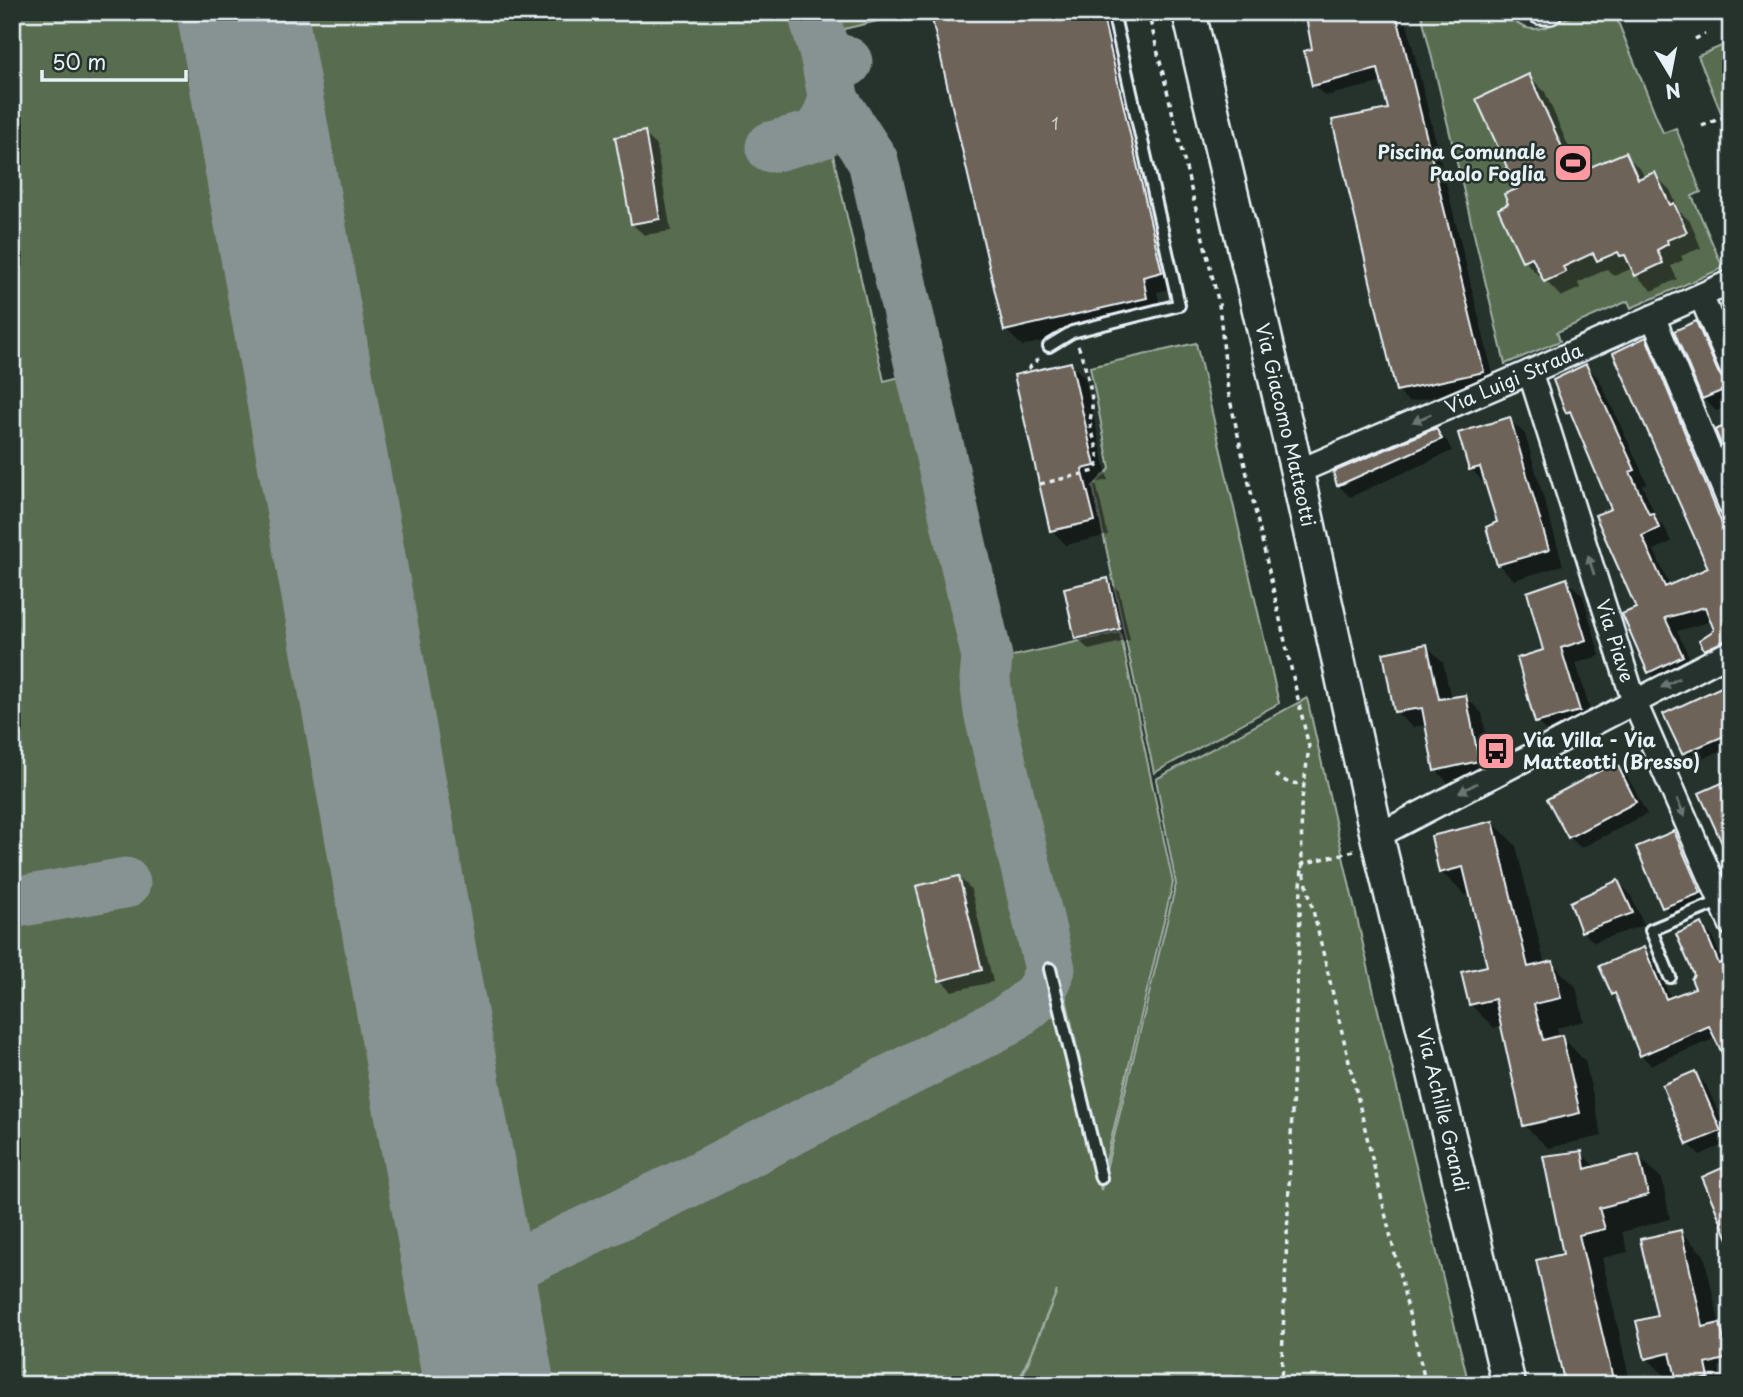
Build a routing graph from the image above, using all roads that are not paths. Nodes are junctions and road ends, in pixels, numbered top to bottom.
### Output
1 (1112, 12) edge
2 (1189, 12) edge
3 (1539, 12) edge
4 (1550, 12) edge
5 (1731, 282) edge
6 (1701, 296) junction
7 (1653, 317) junction
8 (1049, 346) dead end
9 (1731, 367) edge
10 (1530, 372) junction
11 (1297, 472) junction
12 (1731, 506) edge
13 (1731, 652) edge
14 (1634, 701) junction
15 (1377, 836) junction
16 (1721, 901) junction
17 (1731, 924) edge
18 (1050, 969) dead end
19 (1670, 977) dead end
20 (1101, 1178) dead end
21 (1509, 1385) edge

1 - 8 lane
2 - 11 street, Via Giacomo Matteotti
3 - 4 street
5 - 6 street, Via Luigi Strada
6 - 7 street, Via Luigi Strada
6 - 9 street
7 - 10 street, Via Luigi Strada
7 - 12 street
10 -> 11 street, Via Luigi Strada
14 -> 10 street, Via Piave
11 - 15 street, Via Giacomo Matteotti
13 -> 14 street
14 -> 15 street
14 -> 16 street, Via Piave
15 - 21 street, Via Achille Grandi
16 - 17 street, Via Piave
16 - 19 lane
18 - 20 lane

